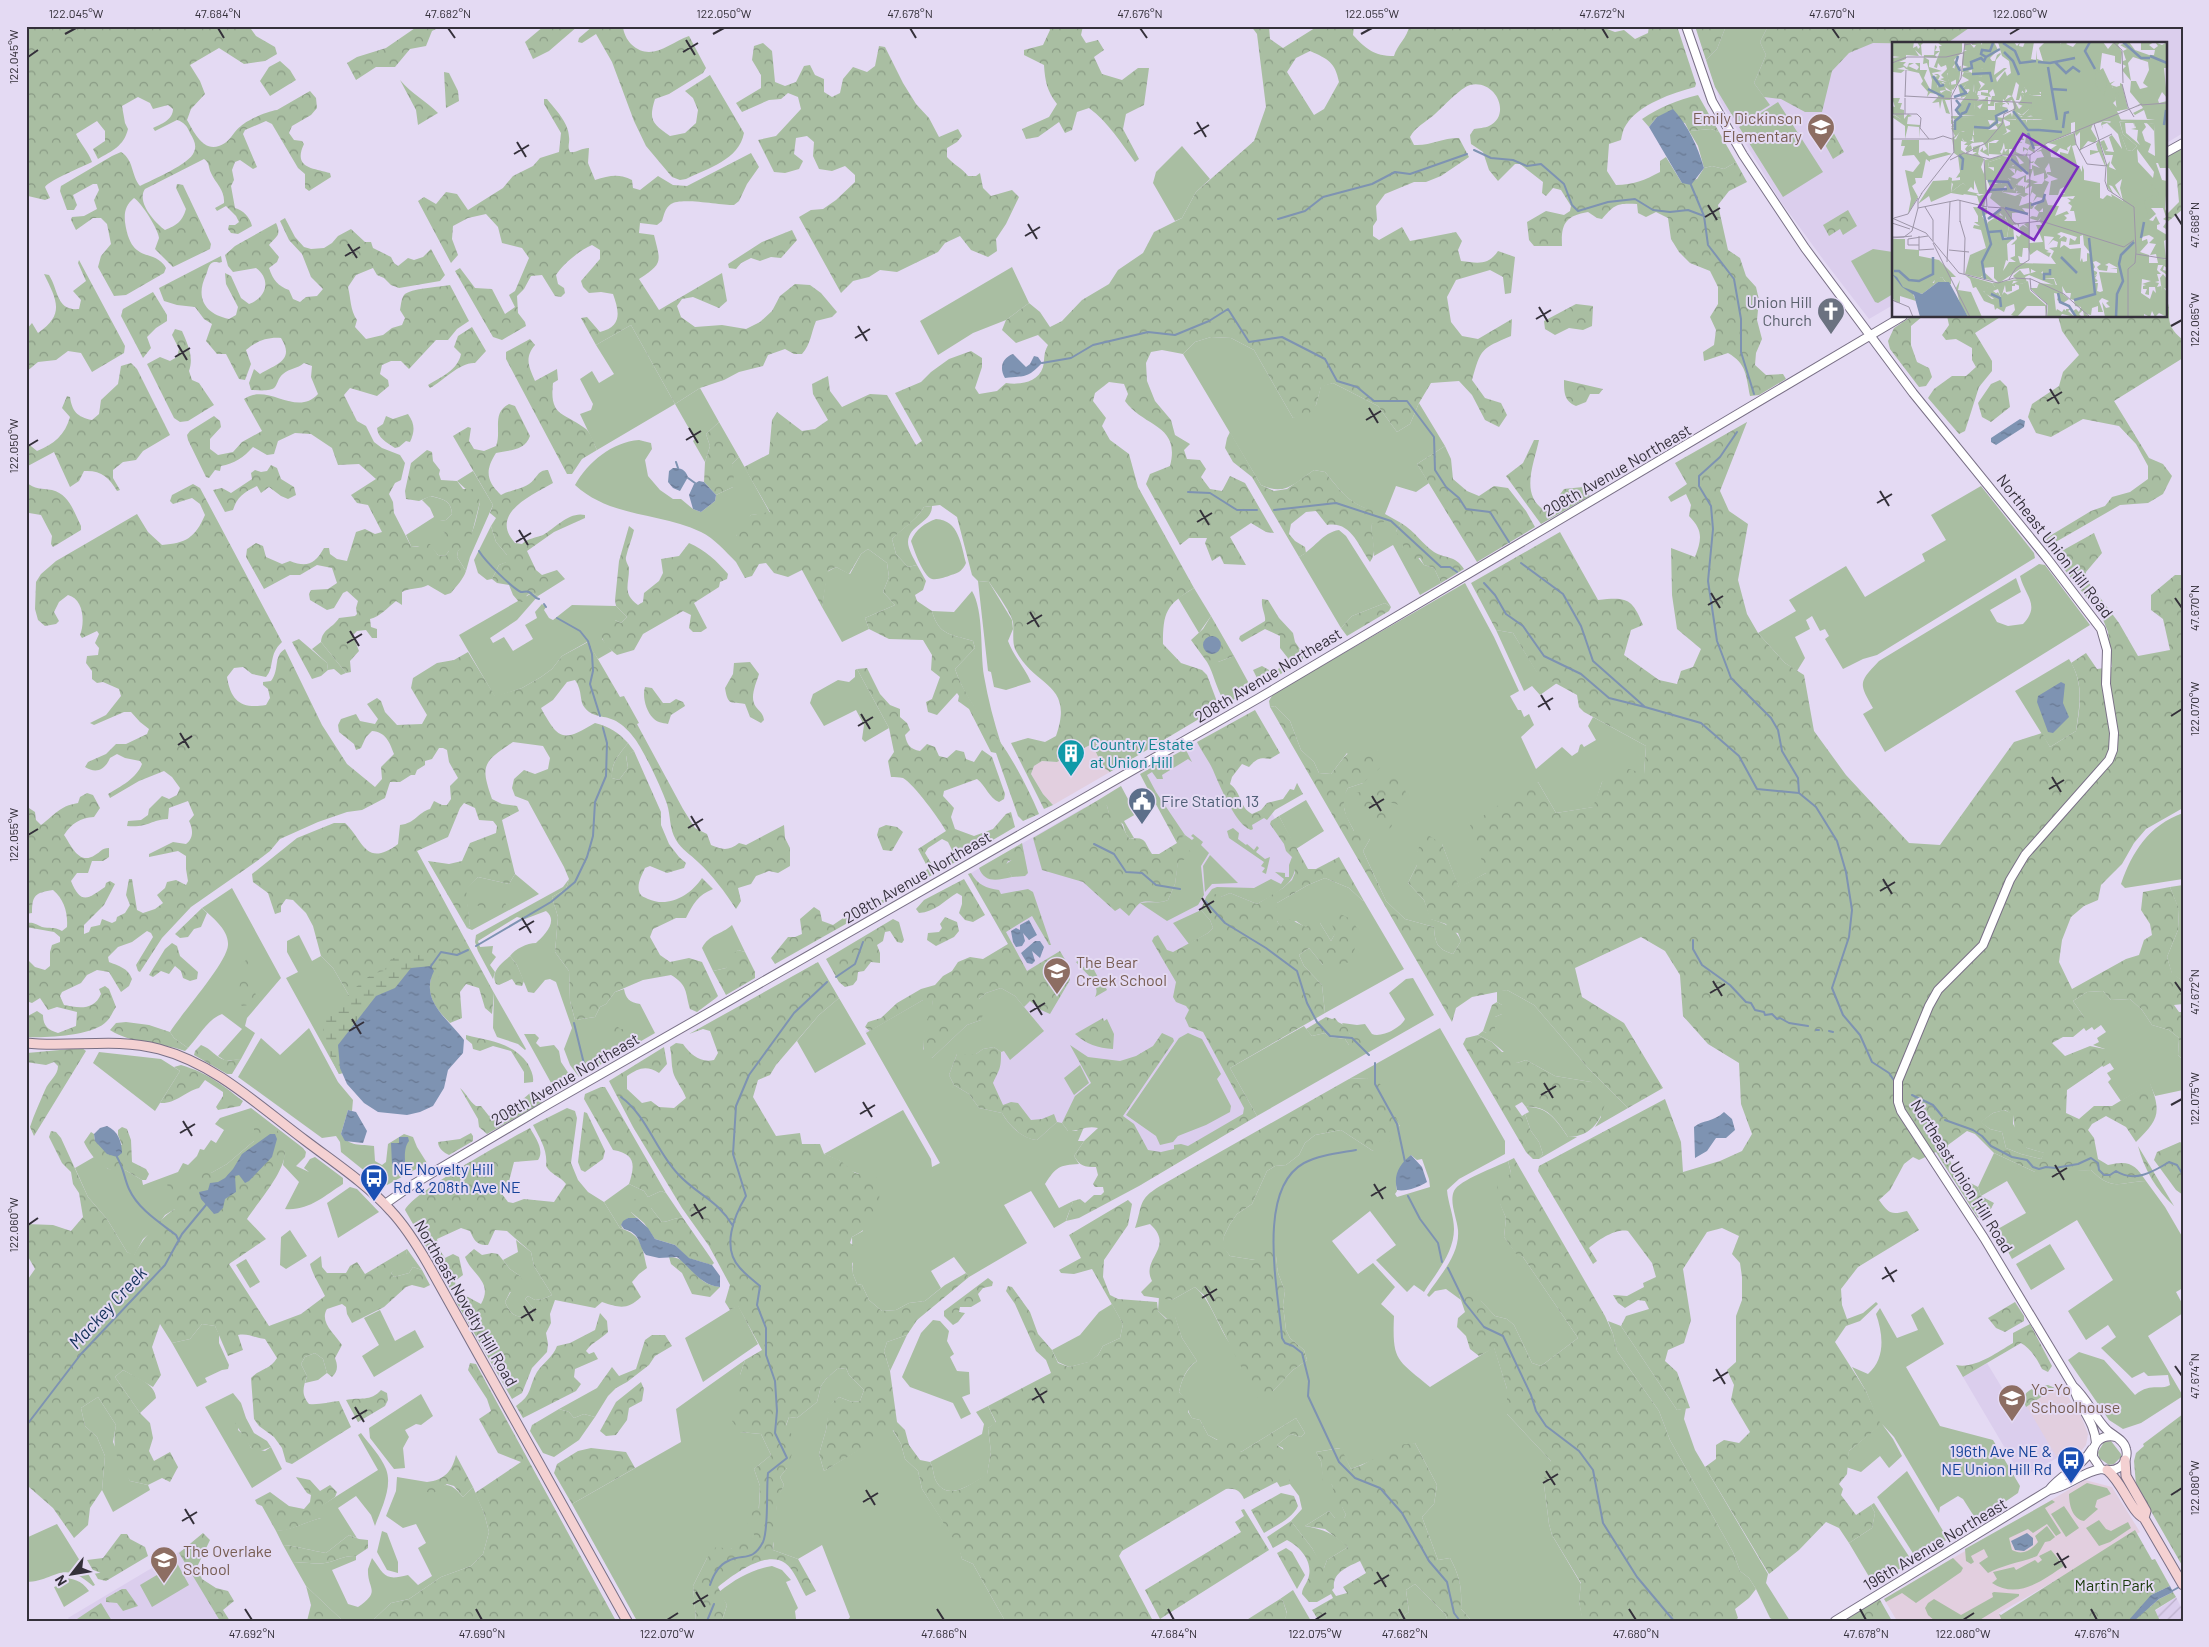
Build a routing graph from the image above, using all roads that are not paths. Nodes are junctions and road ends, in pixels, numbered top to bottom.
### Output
1 (1686, 26) edge
2 (2183, 143) edge
3 (2166, 152) edge
4 (1900, 318) edge
5 (1871, 336) junction
6 (26, 1043) edge
7 (384, 1204) junction
8 (2073, 1386) junction
9 (2116, 1437) junction
10 (2095, 1445) junction
11 (2125, 1460) junction
12 (2104, 1469) junction
13 (2049, 1490) junction
14 (2144, 1518) junction
15 (2183, 1585) edge
16 (627, 1621) edge
17 (1835, 1621) edge

1 - 5 street, Northeast Union Hill Road
2 - 3 street
4 - 5 street, 208th Avenue Northeast
5 - 7 street, 208th Avenue Northeast
5 - 8 street, Northeast Union Hill Road
6 - 7 main road, Northeast Novelty Hill Road
7 - 16 main road, Northeast Novelty Hill Road
8 - 9 street, Northeast Union Hill Road
8 - 10 street, Northeast Union Hill Road
9 - 10 street
9 - 11 street
10 - 12 street
10 - 13 street, 196th Avenue Northeast
11 - 12 street
11 - 14 main road
12 - 13 street, 196th Avenue Northeast
12 - 14 main road
13 - 17 street, 196th Avenue Northeast
14 - 15 main road

